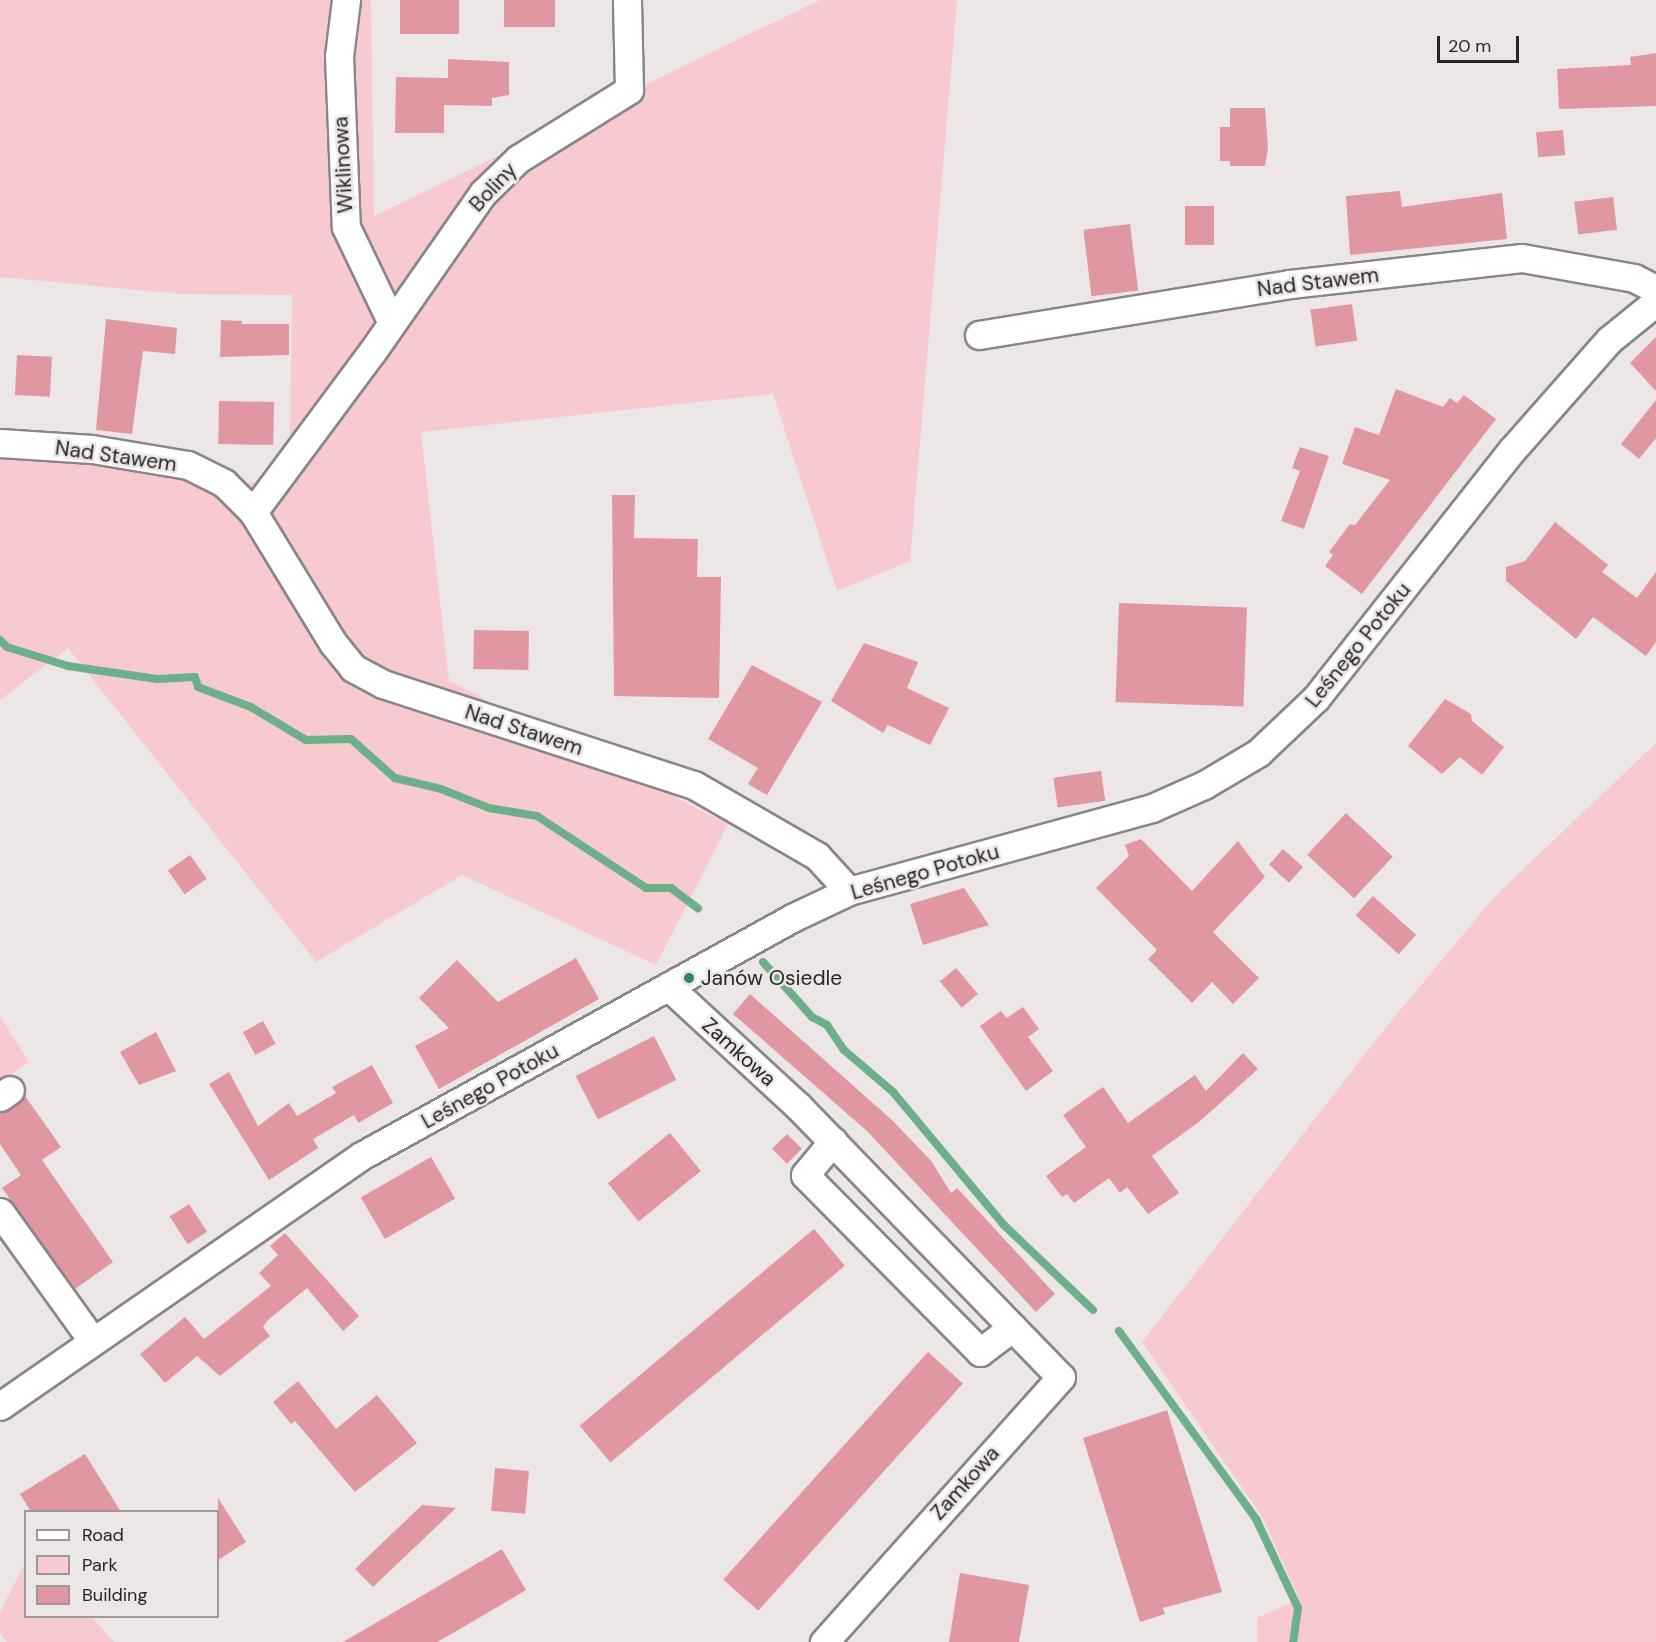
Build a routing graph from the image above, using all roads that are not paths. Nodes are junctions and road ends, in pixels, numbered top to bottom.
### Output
1 (346, 0) edge
2 (627, 0) edge
3 (1656, 289) edge
4 (1656, 302) edge
5 (391, 321) junction
6 (979, 335) dead end
7 (0, 443) edge
8 (253, 512) junction
9 (849, 891) junction
10 (670, 988) junction
11 (833, 1141) junction
12 (0, 1212) edge
13 (1013, 1327) junction
14 (92, 1340) junction
15 (0, 1406) edge
16 (824, 1642) edge

1 - 5 street, Wiklinowa
2 - 5 street, Boliny
3 - 6 street, Nad Stawem
4 - 9 street, Leśnego Potoku
5 - 8 street
7 - 8 street, Nad Stawem
8 - 9 street, Nad Stawem
9 - 10 street, Leśnego Potoku
10 - 11 street, Zamkowa
10 - 14 street, Leśnego Potoku
11 - 13 street, Zamkowa
11 - 13 street
12 - 14 street
13 - 16 street, Zamkowa
14 - 15 street, Leśnego Potoku

